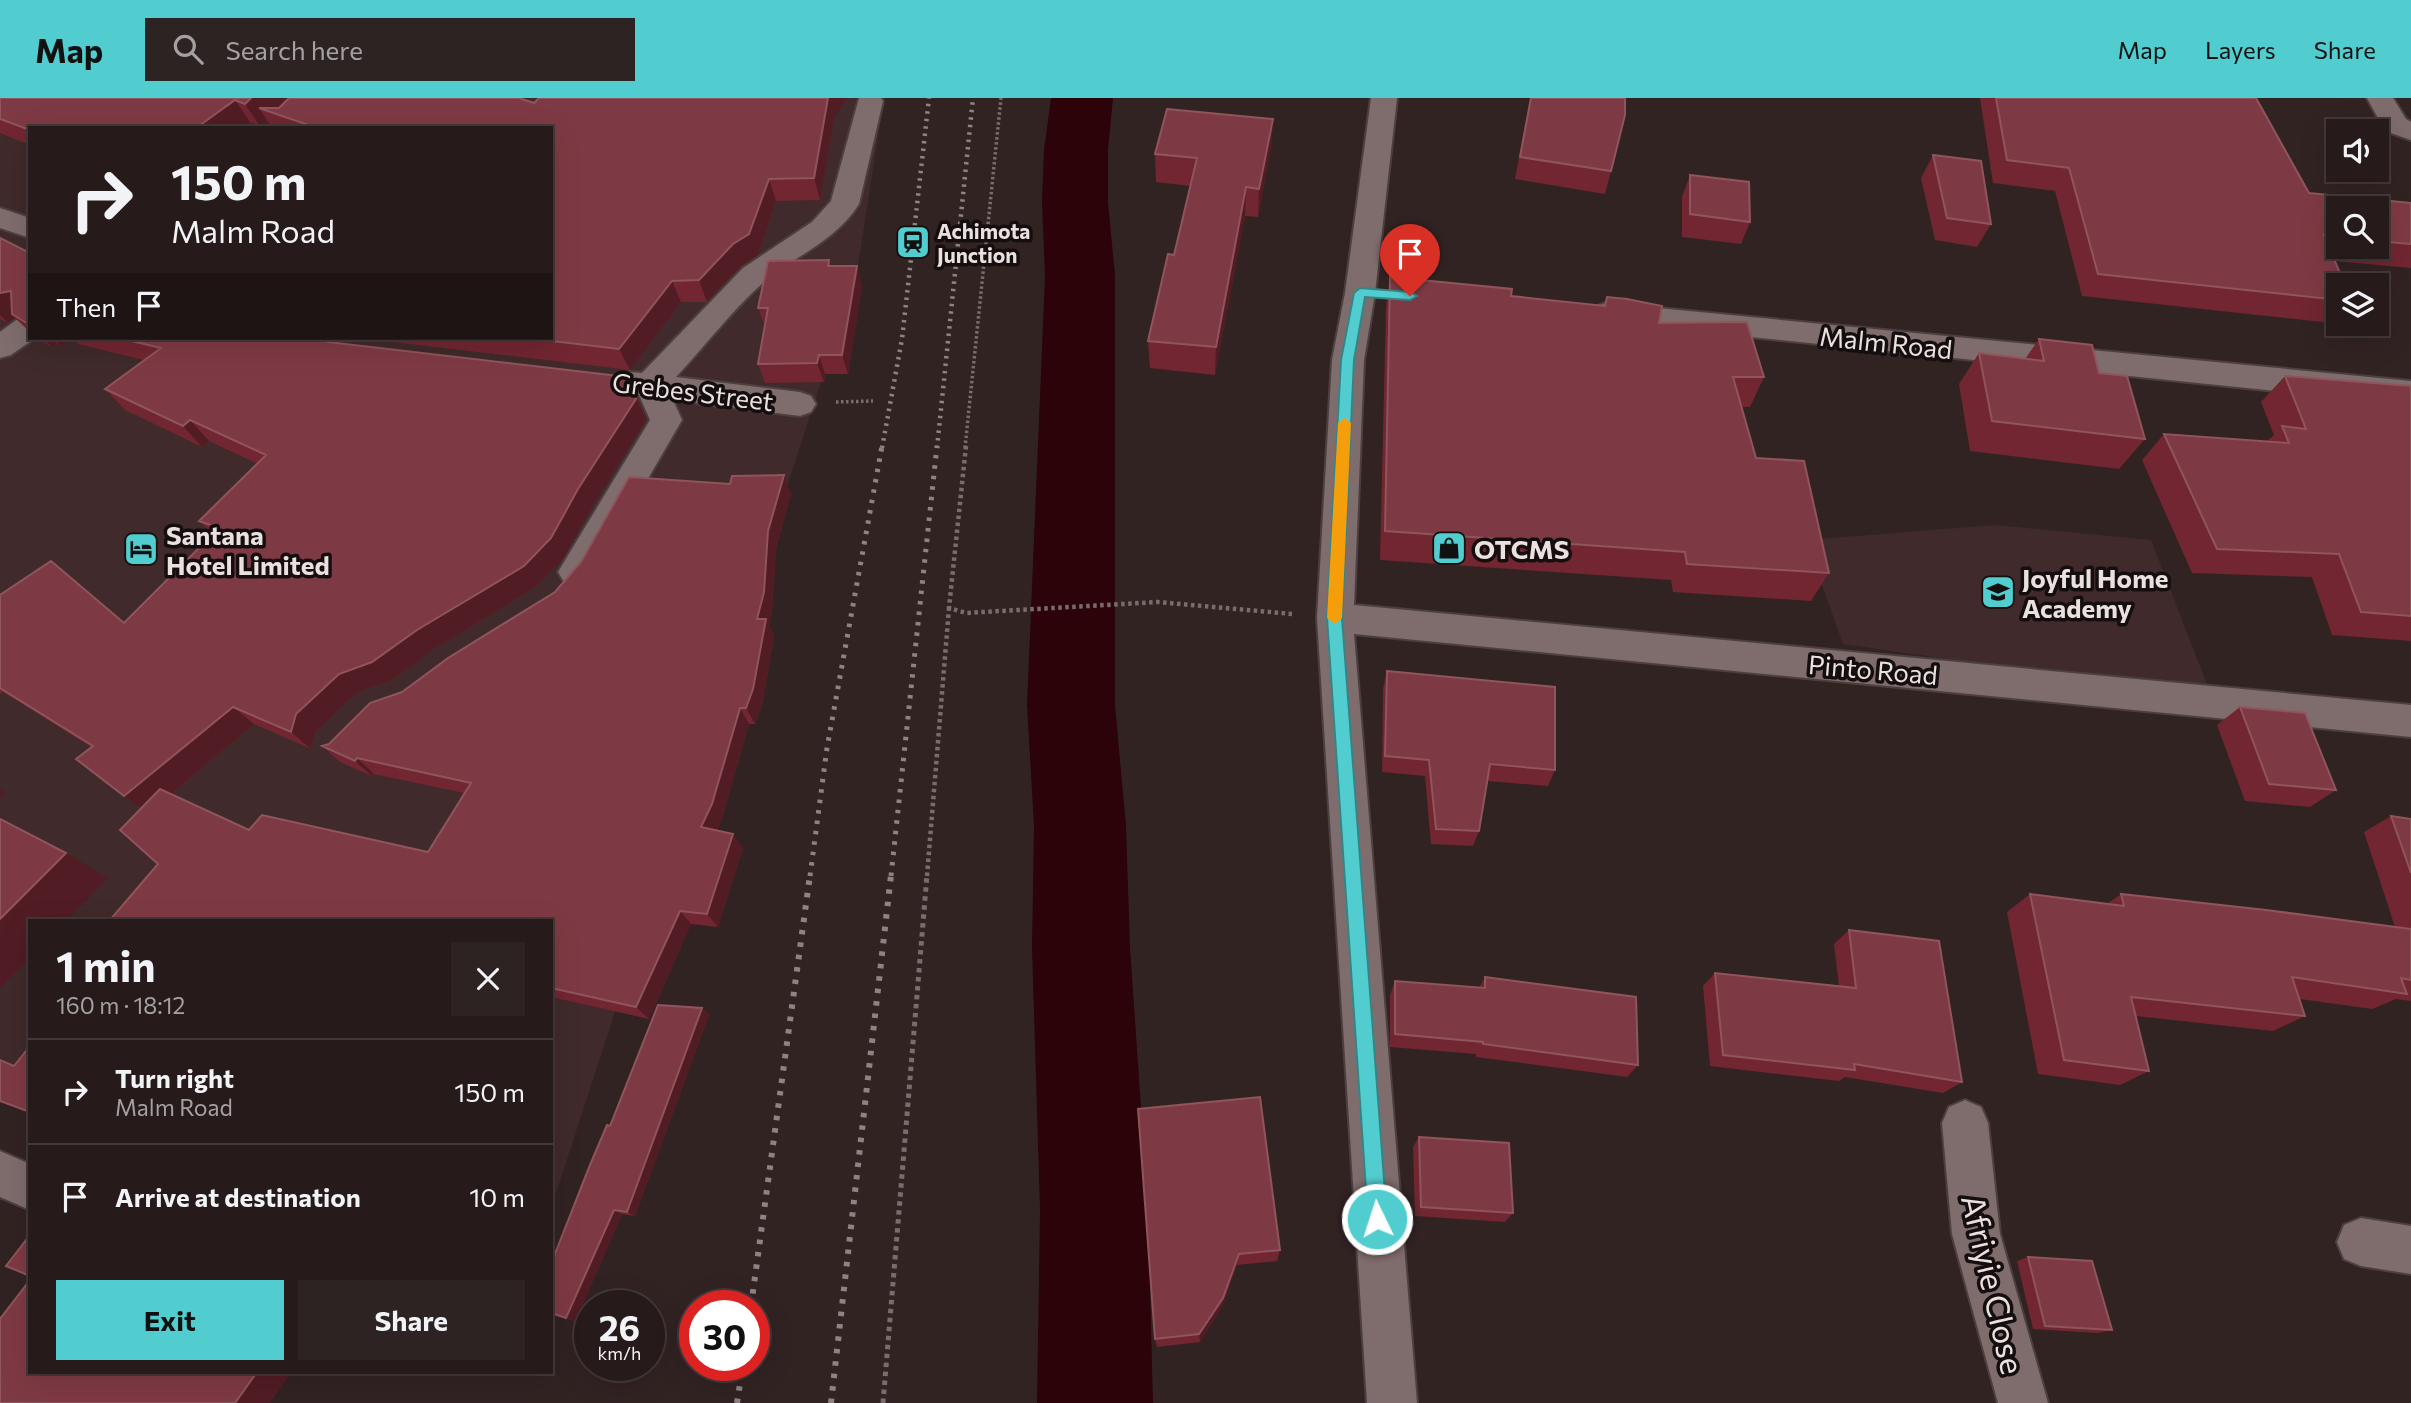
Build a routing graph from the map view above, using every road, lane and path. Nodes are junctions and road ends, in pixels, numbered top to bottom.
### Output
1 (1001, 98) edge
2 (1384, 98) edge
3 (2380, 98) edge
4 (870, 101) dead end
5 (2411, 132) edge
6 (0, 217) edge
7 (28, 228) edge
8 (1573, 311) edge
9 (28, 327) edge
10 (0, 348) edge
11 (604, 380) edge
12 (650, 385) junction
13 (2411, 393) edge
14 (800, 404) dead end
15 (552, 598) edge
16 (949, 608) junction
17 (1335, 618) junction
18 (2411, 721) edge
19 (1965, 1123) dead end
20 (0, 1174) edge
21 (28, 1186) edge
22 (2361, 1242) dead end
23 (2411, 1250) edge
24 (883, 1403) edge
25 (1392, 1403) edge
26 (2023, 1403) edge

1 - 16 path
2 - 17 street
3 - 5 street
4 - 12 street
6 - 7 street
8 - 13 street, Malm Road
9 - 10 street
11 - 12 street, Grebes Street
12 - 14 street, Grebes Street
12 - 15 street
16 - 17 path
16 - 24 path
17 - 18 street, Pinto Road
17 - 25 street
19 - 26 street, Afriyie Close
20 - 21 street
22 - 23 street

